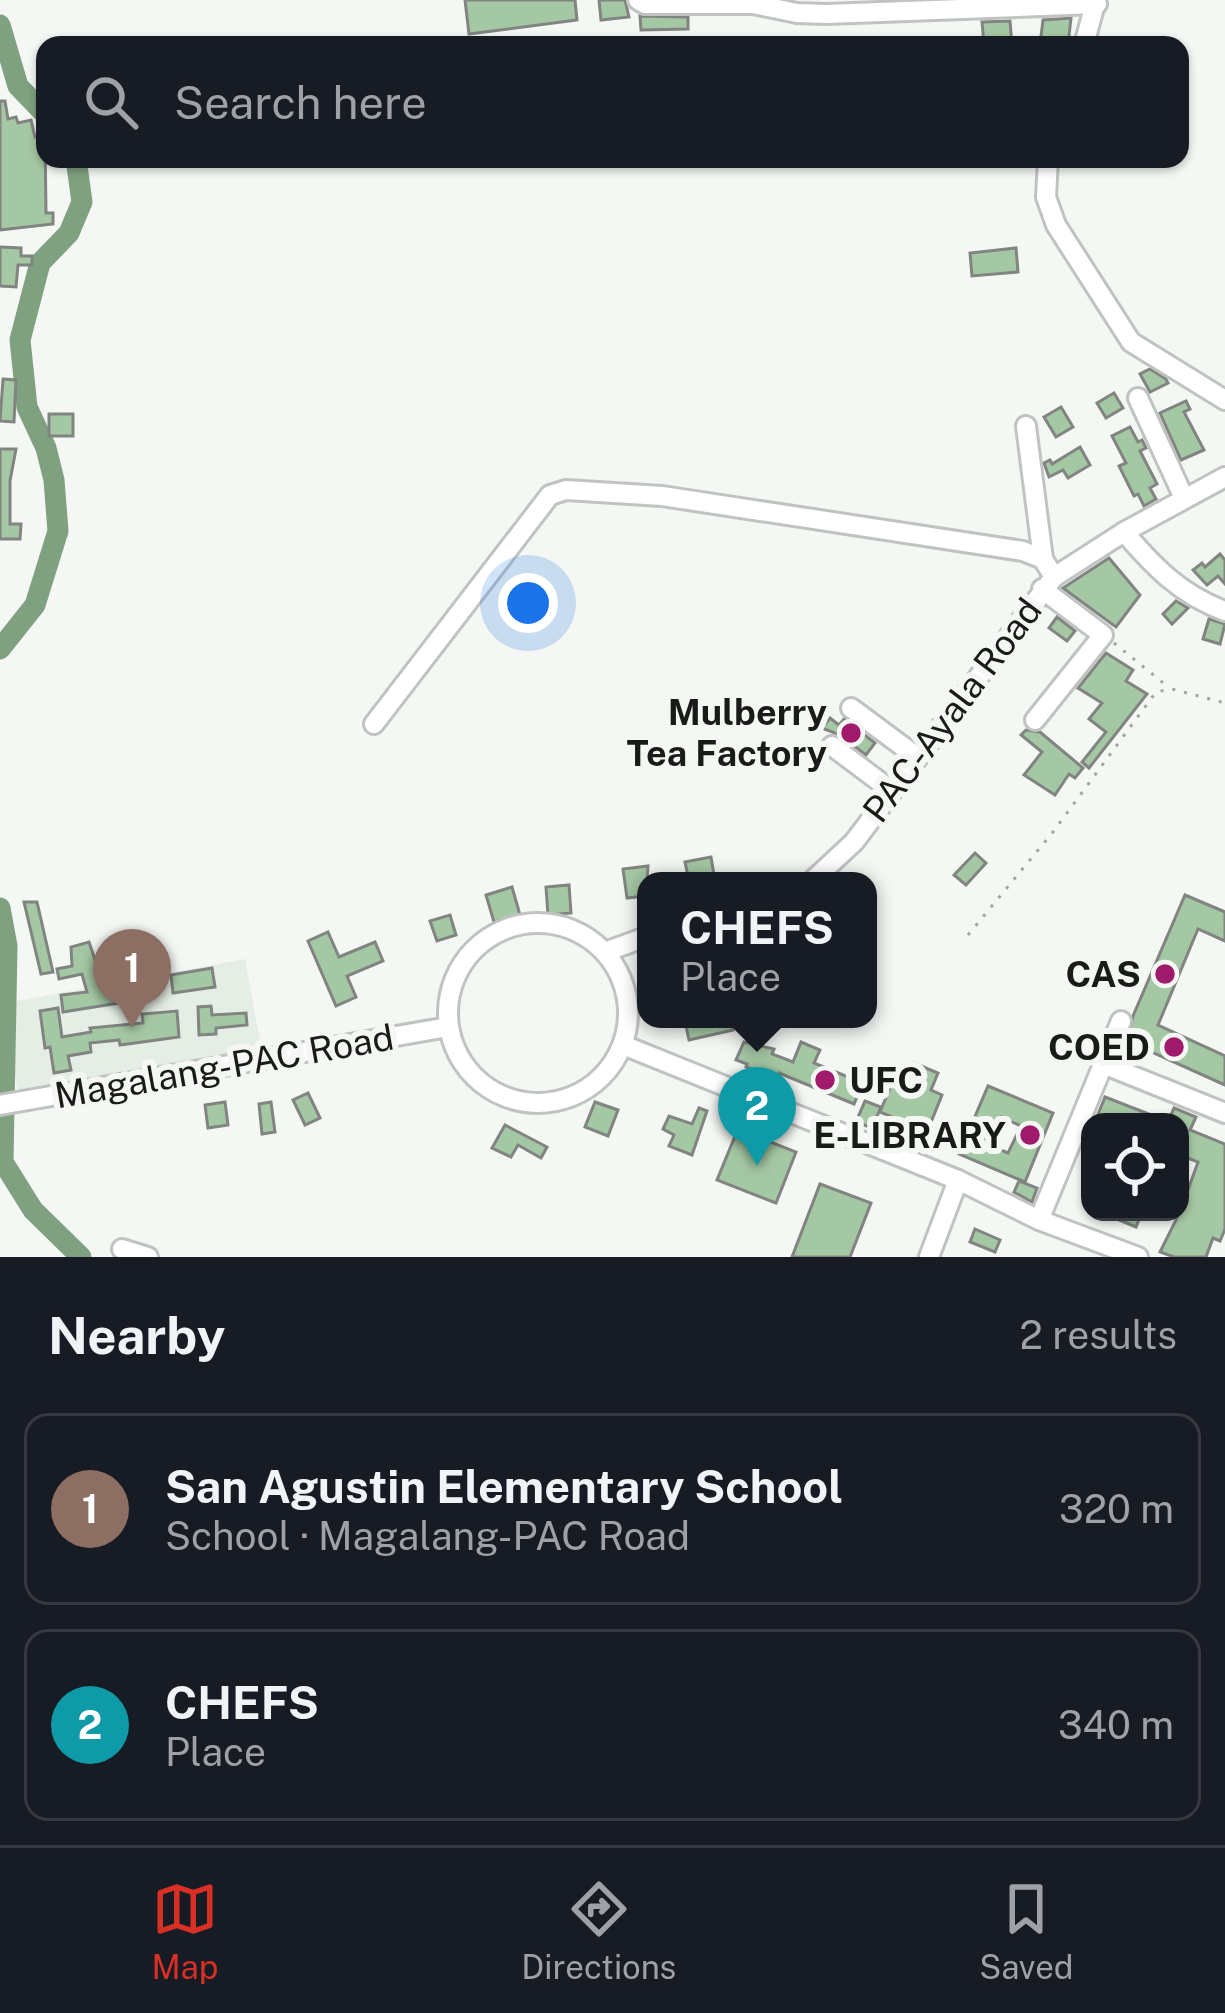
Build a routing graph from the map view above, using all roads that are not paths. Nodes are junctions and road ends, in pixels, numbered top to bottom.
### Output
1 (638, 0) edge
2 (1096, 2) edge
3 (1087, 36) edge
4 (1048, 168) edge
5 (1138, 398) dead end
6 (1225, 400) edge
7 (1026, 426) dead end
8 (1225, 477) edge
9 (1184, 498) junction
10 (1124, 532) junction
11 (1043, 559) junction
12 (1048, 583) junction
13 (1225, 611) edge
14 (851, 708) dead end
15 (1035, 720) dead end
16 (374, 724) dead end
17 (894, 742) junction
18 (832, 746) dead end
19 (917, 757) junction
20 (868, 772) junction
21 (892, 790) junction
22 (822, 872) edge
23 (637, 940) edge
24 (605, 952) junction
25 (1121, 1022) dead end
26 (448, 1027) junction
27 (623, 1045) junction
28 (1102, 1064) junction
29 (0, 1105) edge
30 (1225, 1112) edge
31 (958, 1180) junction
32 (1039, 1220) junction
33 (122, 1250) dead end
34 (148, 1257) edge
35 (929, 1257) edge
36 (1138, 1257) edge

1 - 2 street
2 - 3 street
4 - 6 street
5 - 9 street
7 - 11 street
8 - 9 street, PAC-Ayala Road
9 - 10 street, PAC-Ayala Road
10 - 12 street, PAC-Ayala Road
10 - 13 street
11 - 12 street
11 - 16 street
12 - 15 street
12 - 19 street, PAC-Ayala Road
14 - 17 street
17 - 19 street
17 - 20 street
18 - 20 street
19 - 21 street, PAC-Ayala Road
20 - 21 street
21 - 22 street, PAC-Ayala Road
23 - 24 street
24 - 26 street
24 - 27 street
25 - 28 street
26 - 27 street
26 - 29 street, Magalang-PAC Road
27 - 31 street
28 - 30 street
28 - 32 street
31 - 32 street
31 - 35 street
32 - 36 street
33 - 34 street

